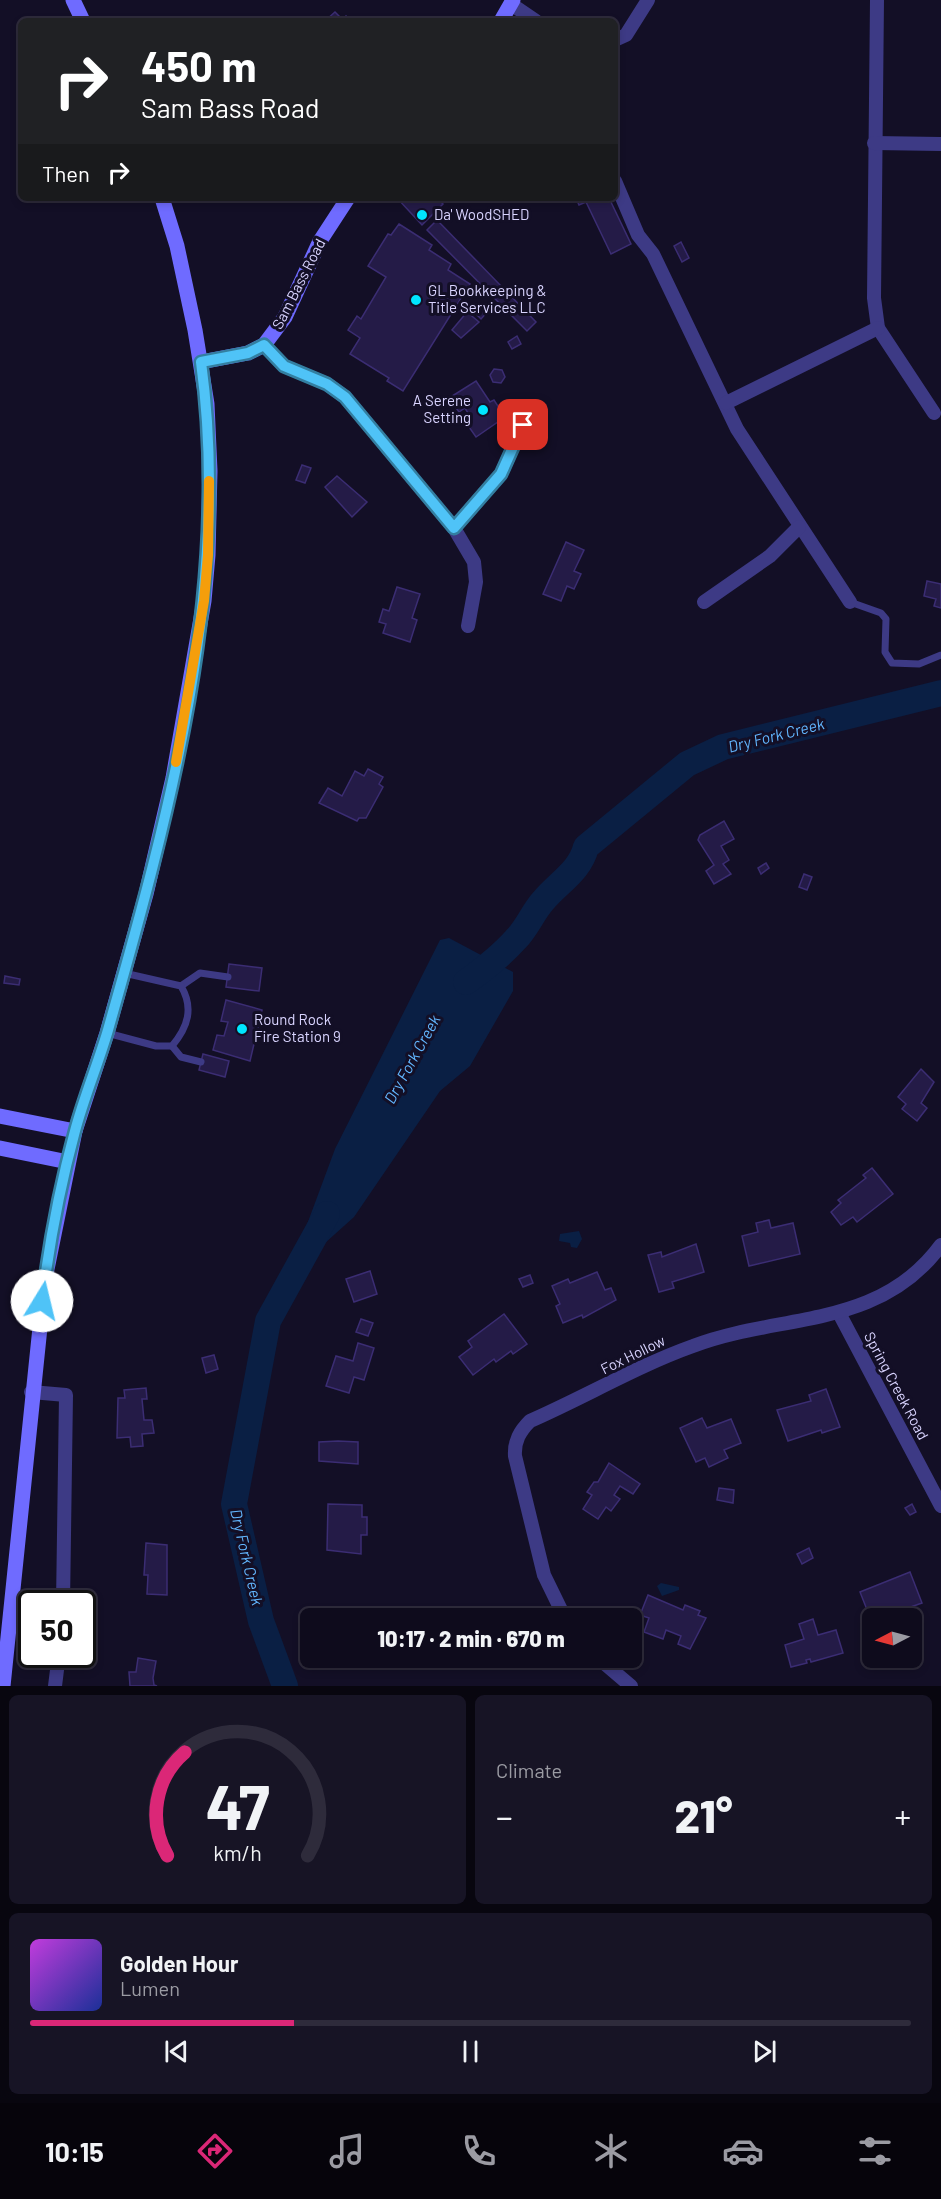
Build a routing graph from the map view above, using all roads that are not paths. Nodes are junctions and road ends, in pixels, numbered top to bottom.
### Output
1 (73, 0) edge
2 (648, 0) edge
3 (877, 0) edge
4 (512, 2) edge
5 (82, 18) edge
6 (503, 18) edge
7 (532, 18) edge
8 (618, 39) edge
9 (874, 143) junction
10 (941, 144) edge
11 (618, 188) edge
12 (163, 201) edge
13 (346, 201) edge
14 (878, 328) junction
15 (264, 345) junction
16 (201, 362) junction
17 (726, 403) junction
18 (934, 413) dead end
19 (523, 425) dead end
20 (800, 526) junction
21 (454, 528) junction
22 (704, 602) dead end
23 (850, 602) joint
24 (468, 626) dead end
25 (941, 655) edge
26 (124, 973) junction
27 (228, 977) dead end
28 (181, 986) junction
29 (107, 1033) junction
30 (172, 1046) junction
31 (201, 1062) dead end
32 (0, 1116) edge
33 (75, 1131) junction
34 (0, 1148) edge
35 (68, 1162) junction
36 (941, 1245) edge
37 (839, 1313) junction
38 (32, 1392) junction
39 (941, 1506) edge
40 (63, 1590) edge
41 (560, 1608) edge
42 (57, 1668) edge
43 (610, 1668) edge
44 (3, 1686) edge
45 (55, 1686) edge
46 (631, 1686) edge

1 - 5 main road
2 - 8 street
3 - 9 street
4 - 6 main road
4 - 7 street
9 - 10 street
9 - 14 street
11 - 17 street
12 - 16 main road
13 - 15 main road, Sam Bass Road
14 - 17 street
14 - 18 street
15 - 16 main road, Sam Bass Road
15 - 21 street
16 - 26 main road
17 - 20 street
19 - 21 street
20 - 22 street
20 - 23 street
21 - 24 street
23 - 25 lane
26 - 28 lane
26 - 29 main road
27 - 28 lane
28 - 30 lane
29 - 30 lane
29 - 33 main road
30 - 31 lane
32 - 33 main road
33 - 35 main road
34 - 35 main road
35 - 38 main road
36 - 37 street, Fox Hollow
37 - 39 street, Spring Creek Road
37 - 41 street, Fox Hollow
38 - 40 street
38 - 44 main road
42 - 45 street
43 - 46 street

